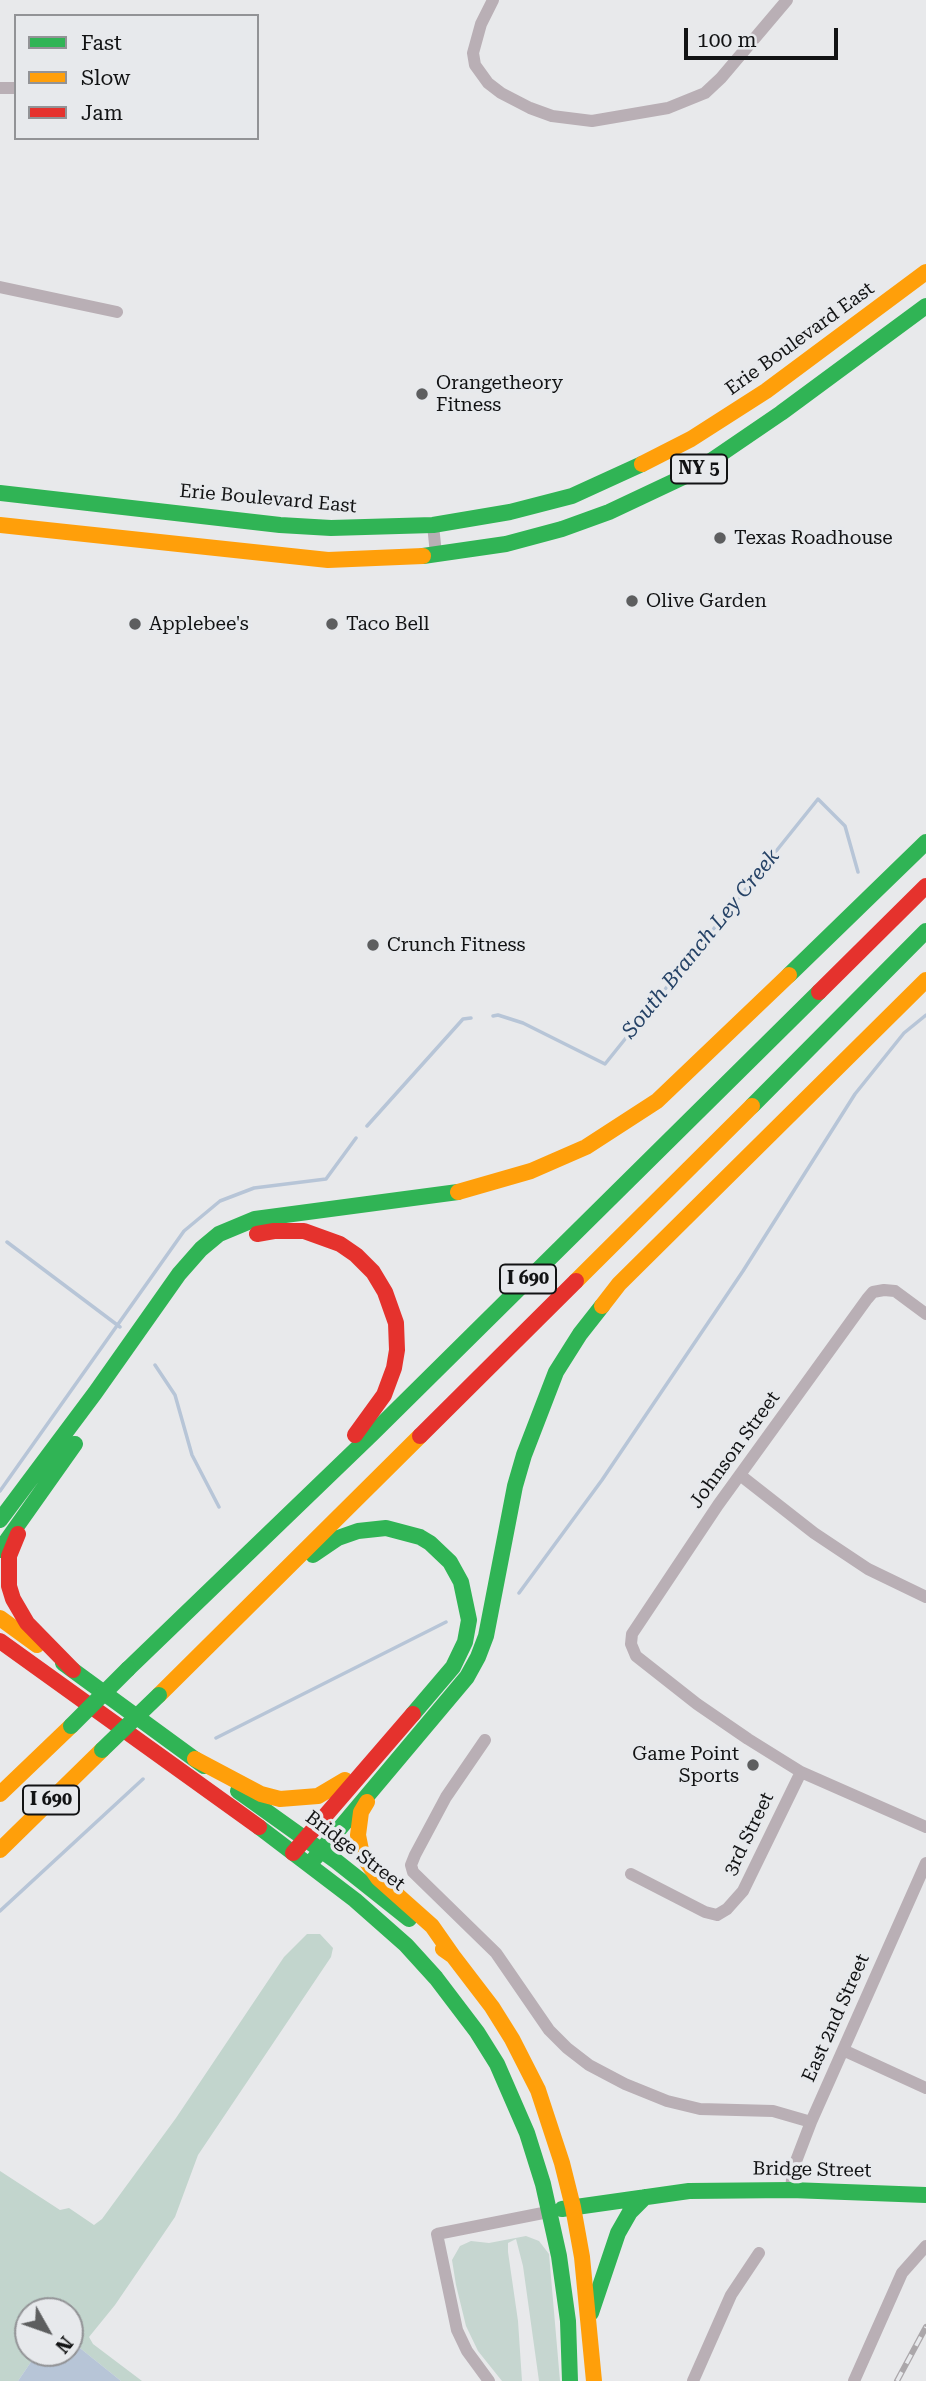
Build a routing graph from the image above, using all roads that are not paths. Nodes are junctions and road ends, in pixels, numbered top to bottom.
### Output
1 (493, 0) edge
2 (787, 0) edge
3 (926, 272) edge
4 (0, 287) edge
5 (926, 306) edge
6 (117, 312) dead end
7 (0, 493) edge
8 (0, 525) edge
9 (433, 525) junction
10 (436, 554) junction
11 (926, 842) edge
12 (926, 880) edge
13 (926, 886) edge
14 (904, 907) junction
15 (926, 931) edge
16 (926, 943) edge
17 (926, 980) edge
18 (817, 1042) junction
19 (926, 1314) edge
20 (740, 1475) junction
21 (313, 1489) junction
22 (28, 1511) junction
23 (0, 1520) edge
24 (0, 1550) edge
25 (268, 1587) junction
26 (926, 1597) edge
27 (0, 1618) edge
28 (0, 1641) edge
29 (73, 1671) junction
30 (485, 1740) dead end
31 (195, 1759) junction
32 (370, 1761) junction
33 (801, 1772) junction
34 (381, 1778) junction
35 (0, 1794) edge
36 (926, 1827) edge
37 (305, 1839) junction
38 (0, 1850) edge
39 (320, 1850) junction
40 (293, 1853) junction
41 (926, 1863) edge
42 (309, 1865) junction
43 (631, 1874) dead end
44 (453, 1956) junction
45 (843, 2050) junction
46 (926, 2088) edge
47 (811, 2122) junction
48 (791, 2190) junction
49 (920, 2195) edge
50 (645, 2197) junction
51 (573, 2207) junction
52 (548, 2212) junction
53 (926, 2246) edge
54 (759, 2253) dead end
55 (589, 2320) junction
56 (489, 2381) edge
57 (570, 2381) edge
58 (594, 2381) edge
59 (693, 2381) edge
60 (854, 2381) edge

1 - 2 street
3 - 9 main road, Erie Boulevard East / NY 5
4 - 6 street
5 - 10 main road, NY 5
7 - 9 main road, Erie Boulevard East / NY 5
8 - 10 main road, NY 5
9 - 10 street
11 - 23 main road
12 - 14 main road
13 - 14 main road, I 690
14 - 21 main road, I 690
15 - 18 main road, I 690
16 - 18 main road
17 - 34 main road
18 - 25 main road, I 690
19 - 20 street, Johnson Street
20 - 26 street
20 - 33 street, Johnson Street
21 - 22 main road
21 - 35 main road, I 690, bridge
22 - 24 main road
22 - 29 main road
25 - 32 main road
25 - 38 main road, I 690, bridge
27 - 29 main road, Bridge Street
28 - 40 main road, Bridge Street
29 - 31 main road, Bridge Street
30 - 47 street
31 - 32 main road
31 - 37 main road, Bridge Street
32 - 37 main road
33 - 36 street
33 - 43 street, 3rd Street
34 - 39 main road
34 - 44 main road
37 - 39 main road, Bridge Street
37 - 40 main road
39 - 42 main road
39 - 44 main road, Bridge Street
40 - 42 main road, Bridge Street
41 - 45 street, East 2nd Street
42 - 52 main road, Bridge Street
44 - 51 main road, Bridge Street
45 - 46 street
45 - 47 street, East 2nd Street
47 - 48 street, East 2nd Street
48 - 49 main road, Bridge Street
48 - 50 main road, Bridge Street
50 - 51 main road, Bridge Street
50 - 55 main road
51 - 52 main road, Bridge Street
51 - 55 main road
52 - 56 street, Bridge Street
52 - 57 main road
53 - 60 street
54 - 59 street
55 - 58 main road

